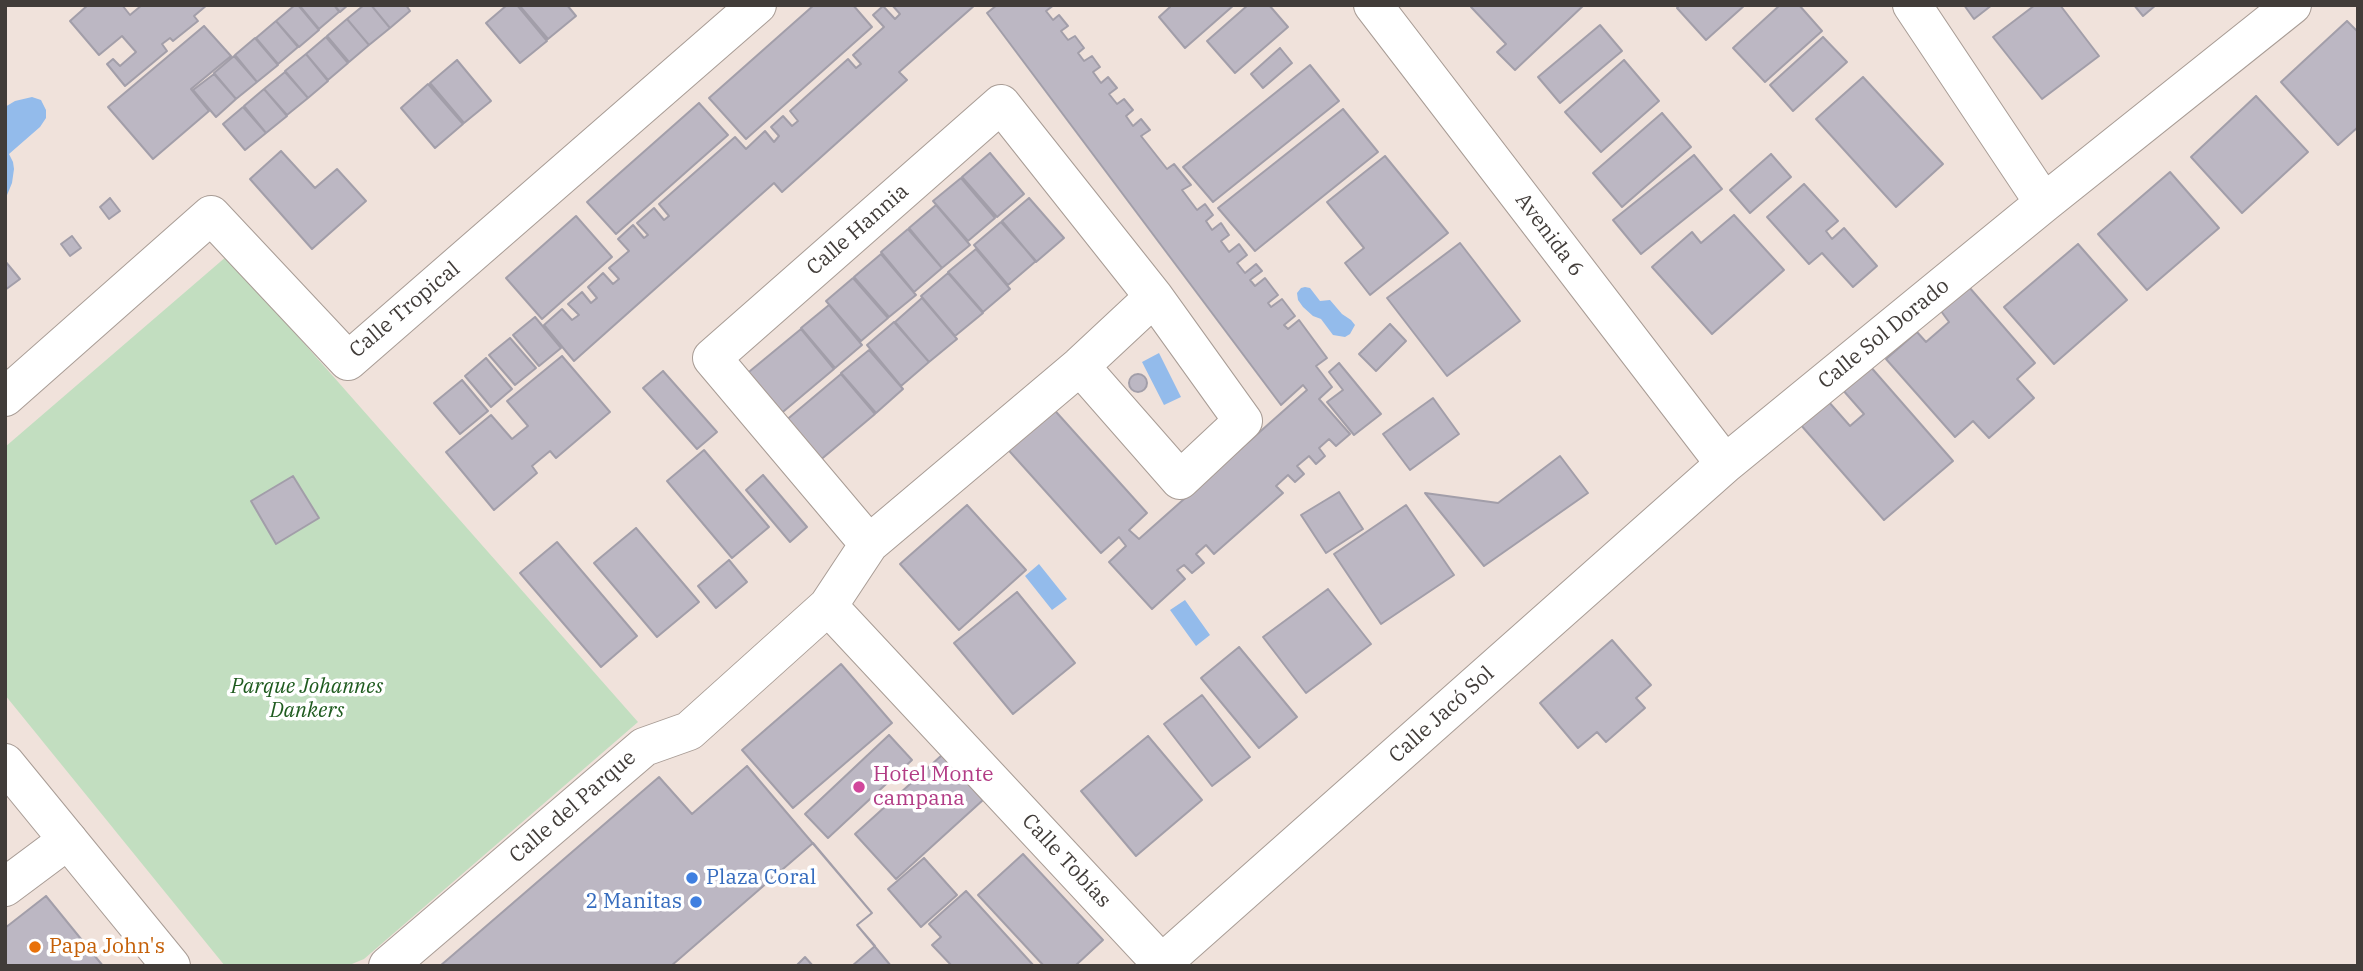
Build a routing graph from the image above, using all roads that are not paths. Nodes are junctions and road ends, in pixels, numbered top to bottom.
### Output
1 (757, 5) edge
2 (1373, 5) edge
3 (1912, 5) edge
4 (2292, 5) edge
5 (2044, 203) junction
6 (1154, 297) junction
7 (1080, 366) junction
8 (5, 397) edge
9 (1725, 464) junction
10 (869, 544) junction
11 (828, 606) junction
12 (5, 764) edge
13 (68, 840) junction
14 (5, 887) edge
15 (1160, 965) edge
16 (170, 966) edge
17 (388, 966) edge

1 - 8 street, Calle Tropical
2 - 9 street, Avenida 6
3 - 5 street
4 - 5 street, Calle Sol Dorado
5 - 9 street, Calle Sol Dorado
6 - 7 street
6 - 7 street, Calle Hannia
6 - 10 street, Calle Hannia
7 - 10 street
9 - 15 street, Calle Jacó Sol
10 - 11 street
11 - 15 street, Calle Tobías
11 - 17 street, Calle del Parque
12 - 13 street
13 - 14 street
13 - 16 street

